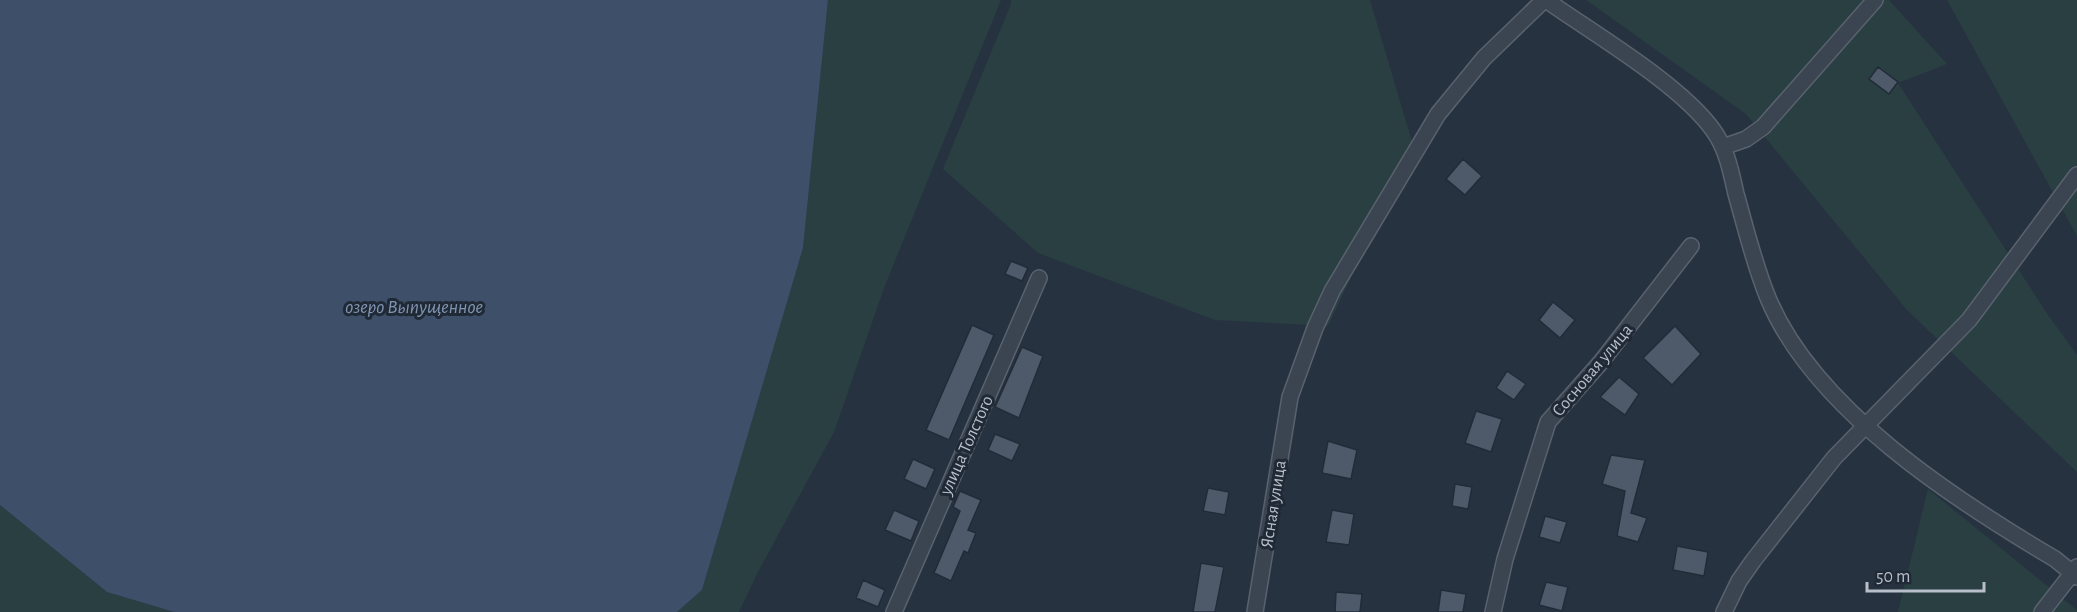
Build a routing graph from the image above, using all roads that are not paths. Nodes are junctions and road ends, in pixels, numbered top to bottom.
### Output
1 (1545, 0) edge
2 (1875, 0) edge
3 (1723, 147) junction
4 (2077, 175) edge
5 (1691, 246) dead end
6 (1039, 278) dead end
7 (1866, 426) junction
8 (2075, 573) edge
9 (894, 612) edge
10 (1256, 612) edge
11 (1493, 612) edge
12 (1724, 612) edge
13 (2042, 612) edge

1 - 3 street
1 - 10 street, Ясная улица
2 - 3 street
3 - 7 street
4 - 7 street
5 - 11 street, Сосновая улица
6 - 9 street, улица Толстого
7 - 8 street
7 - 12 street
8 - 13 street

